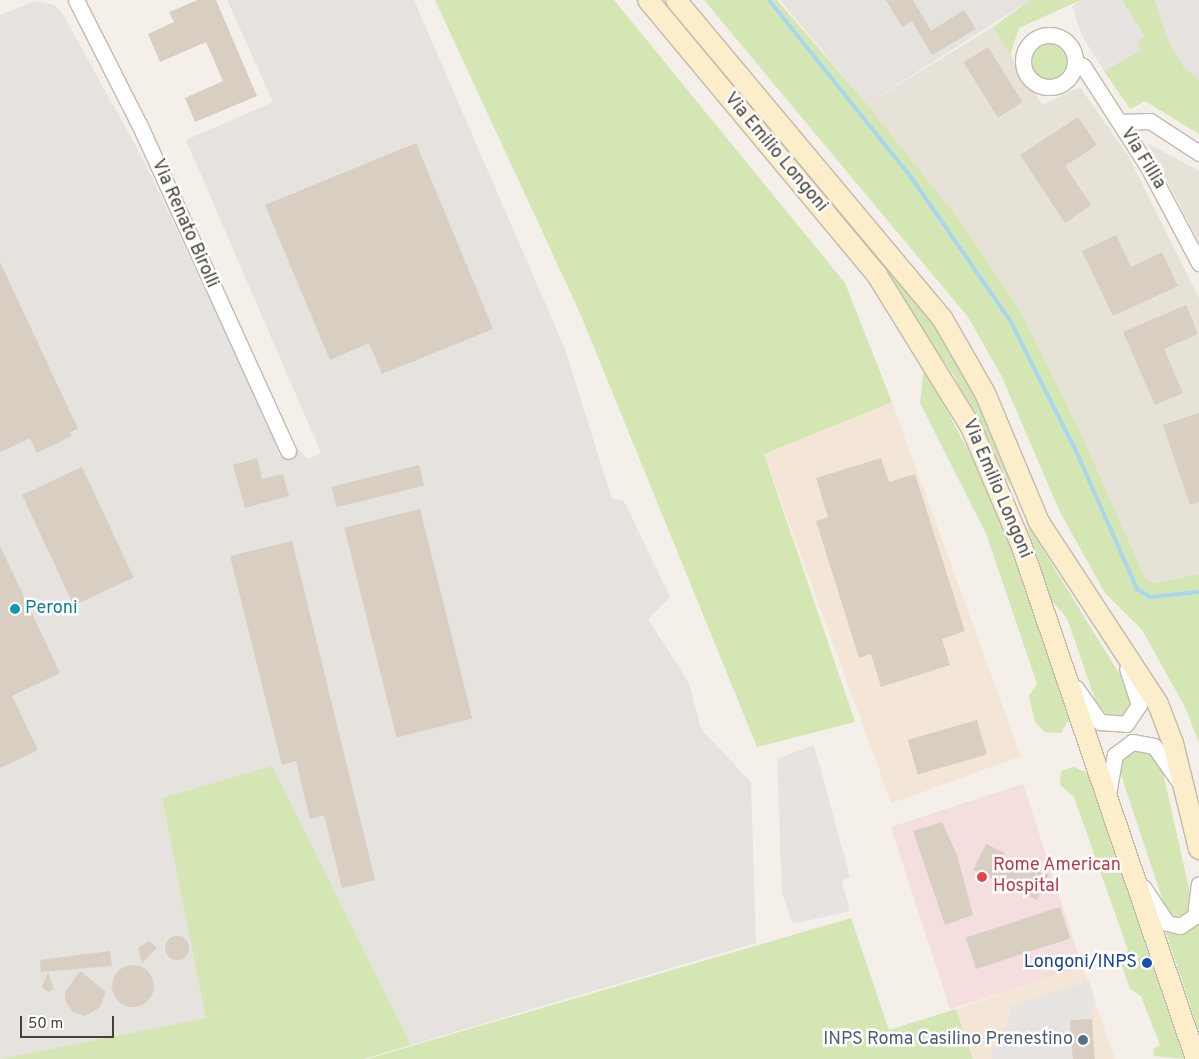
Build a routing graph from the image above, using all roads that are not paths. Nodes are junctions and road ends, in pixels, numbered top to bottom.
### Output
1 (76, 0) edge
2 (648, 0) edge
3 (676, 0) edge
4 (1076, 63) dead end
5 (1120, 122) junction
6 (1199, 154) edge
7 (1199, 263) edge
8 (288, 451) dead end
9 (1098, 613) junction
10 (1063, 668) junction
11 (1185, 792) junction
12 (1108, 796) junction
13 (1199, 849) edge
14 (1133, 871) junction
15 (1199, 884) edge
16 (1196, 1059) edge

1 - 8 street, Via Renato Birolli
2 - 10 street, Via Emilio Longoni
3 - 9 street, Via Emilio Longoni
4 - 5 street, Via Fillia
5 - 6 street
5 - 7 street, Via Fillia
9 - 10 street
9 - 11 street, Via Emilio Longoni
10 - 12 street, Via Emilio Longoni
11 - 12 street
11 - 13 street, Via Emilio Longoni
12 - 14 street, Via Emilio Longoni
14 - 15 street
14 - 16 street, Via Emilio Longoni

